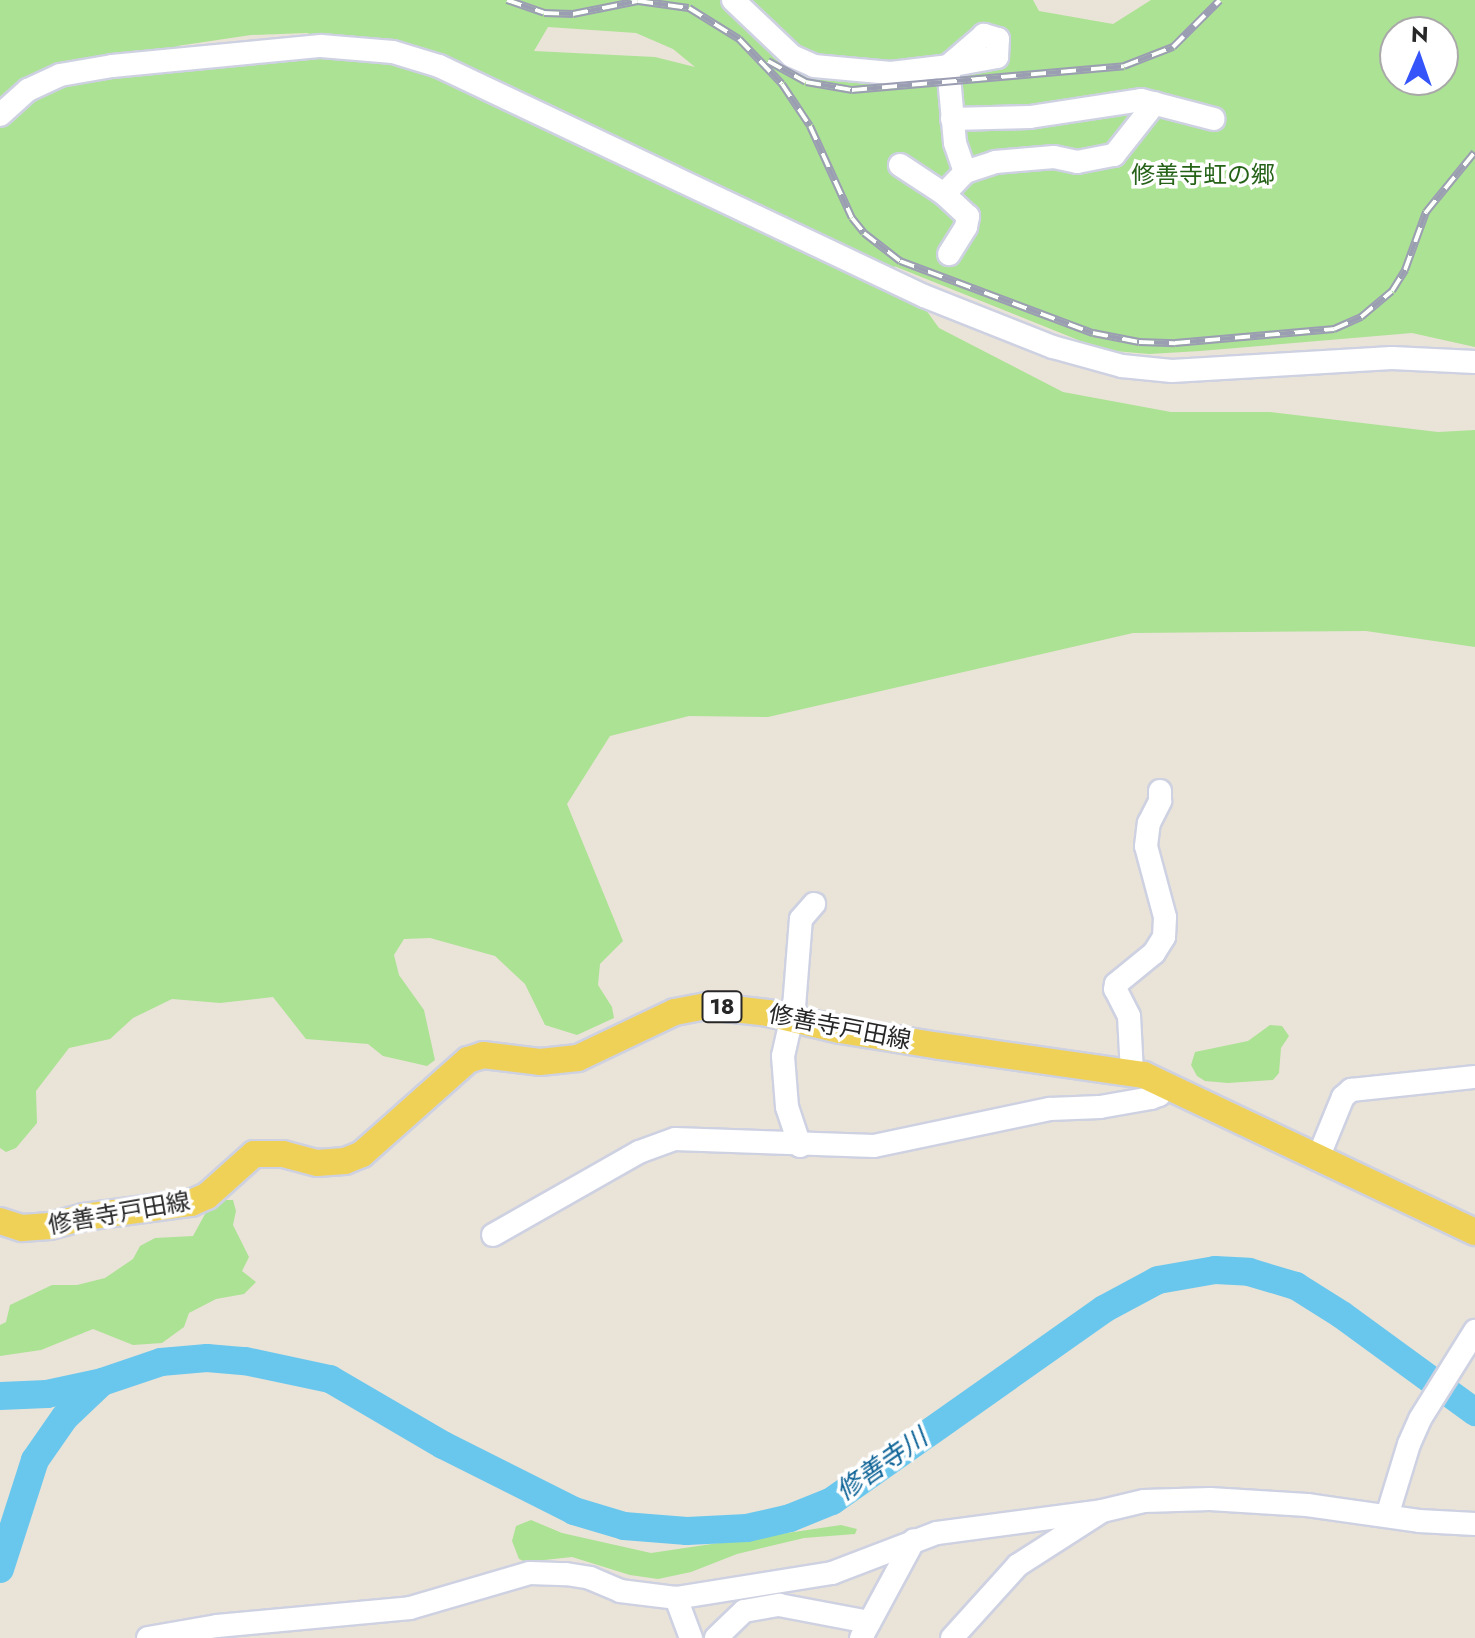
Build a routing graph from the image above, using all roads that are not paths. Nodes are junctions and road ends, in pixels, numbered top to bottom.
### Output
1 (733, 0) edge
2 (1155, 103) junction
3 (0, 115) edge
4 (952, 119) junction
5 (1214, 119) dead end
6 (900, 165) dead end
7 (965, 172) junction
8 (944, 194) junction
9 (949, 254) dead end
10 (1475, 362) edge
11 (1160, 791) dead end
12 (814, 904) dead end
13 (792, 1018) junction
14 (1132, 1073) junction
15 (1475, 1077) edge
16 (1167, 1085) junction
17 (800, 1146) junction
18 (1318, 1158) junction
19 (0, 1221) edge
20 (1475, 1232) edge
21 (493, 1235) dead end
22 (1469, 1346) edge
23 (1102, 1511) junction
24 (1387, 1516) junction
25 (1475, 1524) edge
26 (914, 1540) junction
27 (676, 1598) junction
28 (274, 1629) edge
29 (865, 1630) edge
30 (148, 1638) edge
31 (691, 1638) edge
32 (716, 1638) edge
33 (952, 1638) edge

1 - 4 street
2 - 4 street
2 - 5 street
2 - 7 street
3 - 10 street
4 - 7 street
6 - 8 street
7 - 8 street
8 - 9 street
11 - 14 street
12 - 13 street
13 - 14 main road, 修善寺戸田線 / 18
13 - 17 street
13 - 19 main road, 修善寺戸田線 / 18
14 - 16 main road, 修善寺戸田線 / 18
15 - 18 street
16 - 17 street
16 - 18 main road, 修善寺戸田線 / 18
17 - 21 street
18 - 20 main road, 修善寺戸田線 / 18
22 - 24 street
23 - 24 street
23 - 26 street
23 - 33 street
24 - 25 street
26 - 27 street
26 - 29 street
27 - 28 street
27 - 31 street
28 - 30 street
29 - 32 street

